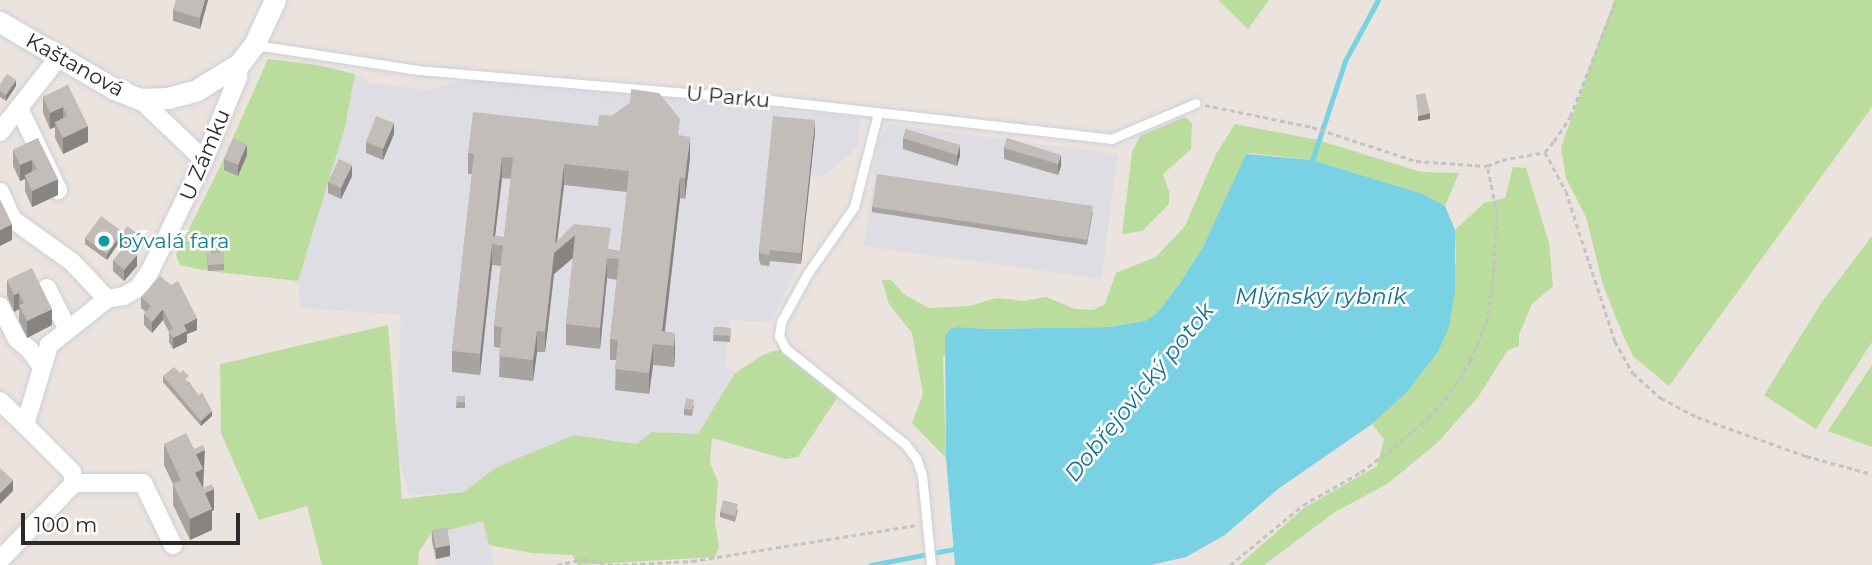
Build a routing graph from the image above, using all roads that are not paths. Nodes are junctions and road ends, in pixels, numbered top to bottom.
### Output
1 (275, 0) edge
2 (0, 22) edge
3 (254, 45) junction
4 (58, 58) junction
5 (239, 64) junction
6 (140, 99) junction
7 (1196, 103) road end
8 (19, 108) junction
9 (878, 113) junction
10 (0, 132) edge
11 (204, 160) junction
12 (58, 190) edge
13 (0, 192) edge
14 (47, 288) dead end
15 (107, 299) junction
16 (0, 306) edge
17 (67, 328) junction
18 (42, 367) junction
19 (0, 401) edge
20 (25, 425) junction
21 (74, 483) junction
22 (173, 545) dead end
23 (0, 560) edge
24 (931, 565) edge

1 - 3 street, Kaštanová
2 - 4 street, Kaštanová
3 - 5 street, Kaštanová
3 - 9 lane, U Parku
4 - 6 street, Kaštanová
4 - 8 street
5 - 6 street, Kaštanová
5 - 11 street, U Zámku
6 - 11 street
7 - 9 lane, U Parku
8 - 10 street
8 - 12 street
9 - 24 lane
11 - 15 street, U Zámku
13 - 15 street
14 - 17 street
15 - 17 street, U Zámku
16 - 18 street
17 - 18 street, U Zámku
18 - 20 street, U Zámku
19 - 20 street
20 - 21 street
21 - 22 street
21 - 23 street

